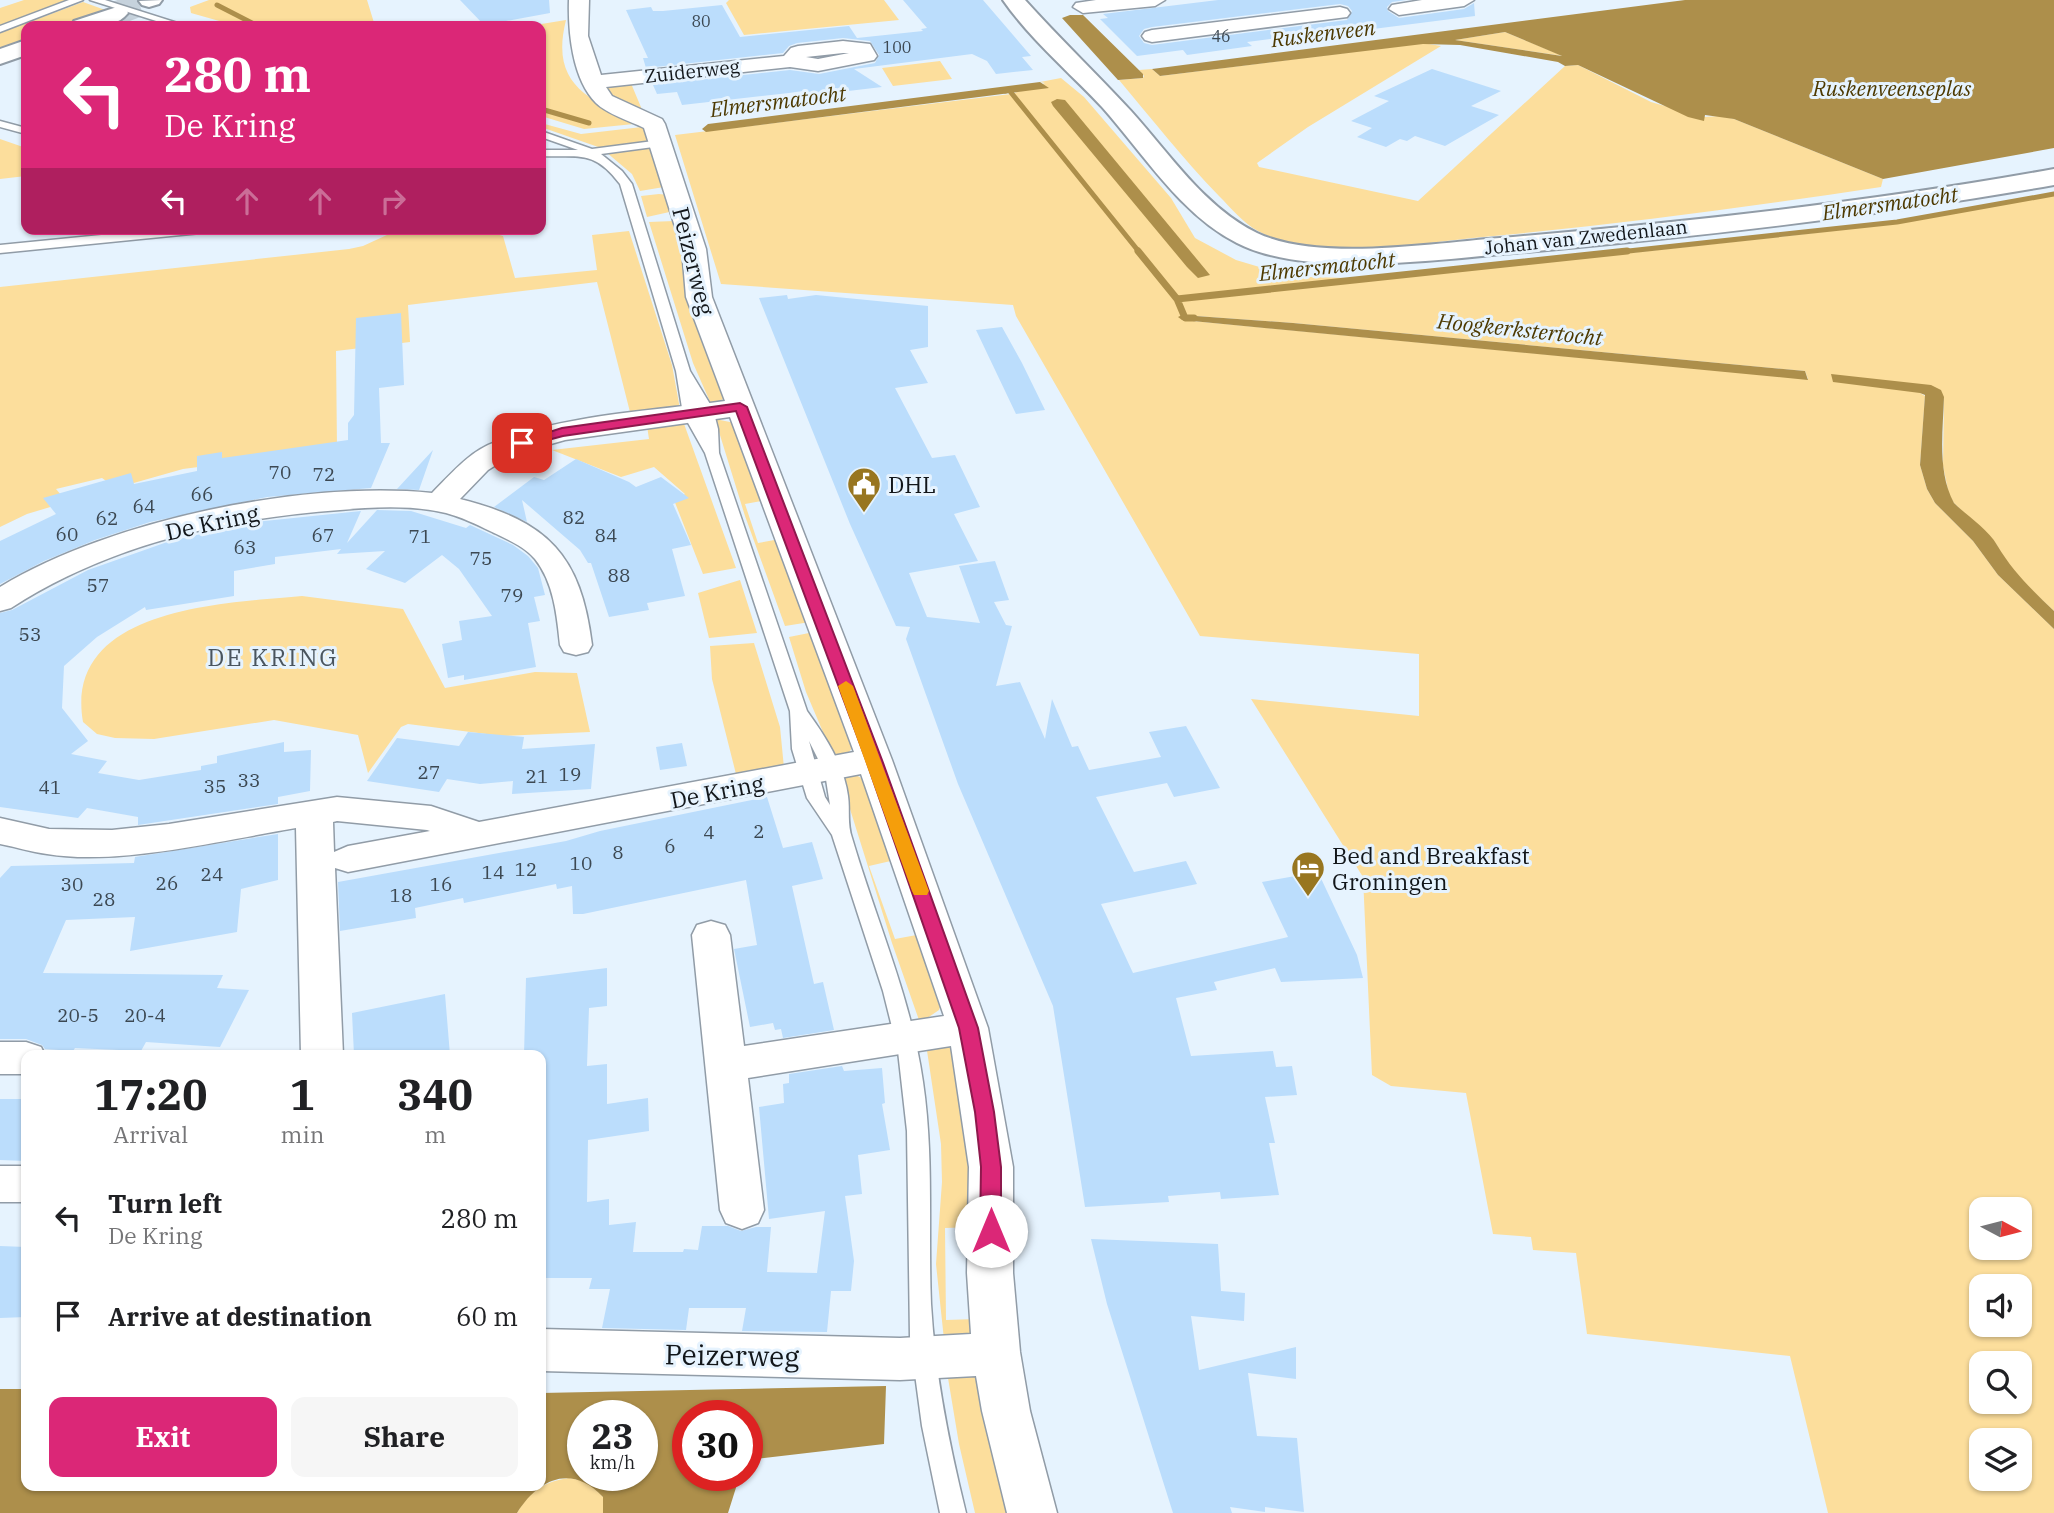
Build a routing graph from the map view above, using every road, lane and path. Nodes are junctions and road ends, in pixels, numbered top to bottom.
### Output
1 (78, 0) edge
2 (95, 0) edge
3 (579, 0) edge
4 (1013, 0) edge
5 (1155, 0) edge
6 (1457, 0) edge
7 (1464, 0) edge
8 (1083, 7) dead end
9 (1209, 9) dead end
10 (1399, 9) dead end
11 (117, 13) tunnel mouth
12 (1340, 13) dead end
13 (21, 21) edge
14 (22, 21) edge
15 (95, 21) edge
16 (165, 21) edge
17 (1229, 26) junction
18 (0, 29) edge
19 (1152, 36) dead end
20 (21, 49) edge
21 (0, 57) edge
22 (790, 61) dead end
23 (593, 82) junction
24 (0, 124) edge
25 (21, 130) edge
26 (658, 134) junction
27 (546, 136) edge
28 (590, 152) junction
29 (546, 153) edge
30 (2054, 166) edge
31 (2054, 177) edge
32 (1759, 218) junction
33 (141, 235) edge
34 (0, 249) edge
35 (712, 411) junction
36 (439, 503) junction
37 (0, 601) edge
38 (576, 645) dead end
39 (874, 760) junction
40 (820, 771) junction
41 (314, 811) junction
42 (0, 831) edge
43 (479, 835) junction
44 (348, 859) dead end
45 (711, 935) dead end
46 (968, 1028) junction
47 (905, 1038) junction
48 (322, 1050) edge
49 (0, 1058) edge
50 (21, 1058) edge
51 (727, 1065) junction
52 (0, 1184) edge
53 (21, 1184) edge
54 (742, 1210) dead end
55 (546, 1350) edge
56 (996, 1352) junction
57 (924, 1359) junction
58 (954, 1513) edge
59 (1032, 1513) edge

1 - 14 lane
2 - 16 lane
3 - 23 street, Zuiderweg
4 - 32 main road, Johan van Zwedenlaan
5 - 8 street
6 - 7 street
6 - 10 street
9 - 17 street
11 - 15 main road
12 - 17 street
13 - 18 lane
17 - 19 street
20 - 21 main road
22 - 23 street, Zuiderweg
23 - 26 street, Zuiderweg
24 - 25 lane
26 - 28 lane
26 - 35 street, Peizerweg
27 - 28 lane, Peizerweg
28 - 29 lane
28 - 35 lane, Peizerweg
30 - 32 main road, Johan van Zwedenlaan
31 - 32 main road, Johan van Zwedenlaan
33 - 34 lane
35 - 36 street
35 - 39 street, Peizerweg
35 - 40 lane, Peizerweg
36 - 37 street, De Kring
36 - 38 street, De Kring
39 - 40 street, De Kring
39 - 46 street, Peizerweg
40 - 43 street, De Kring
40 - 47 lane, Peizerweg
41 - 42 street
41 - 43 street
41 - 48 street
43 - 44 street, De Kring
45 - 51 street
46 - 47 street
46 - 56 street, Peizerweg
47 - 51 street
47 - 57 lane, Peizerweg
49 - 50 street
51 - 54 street
52 - 53 street
55 - 57 street, Peizerweg
56 - 57 street, Peizerweg
56 - 59 street, Peizerweg
57 - 58 lane, Peizerweg

